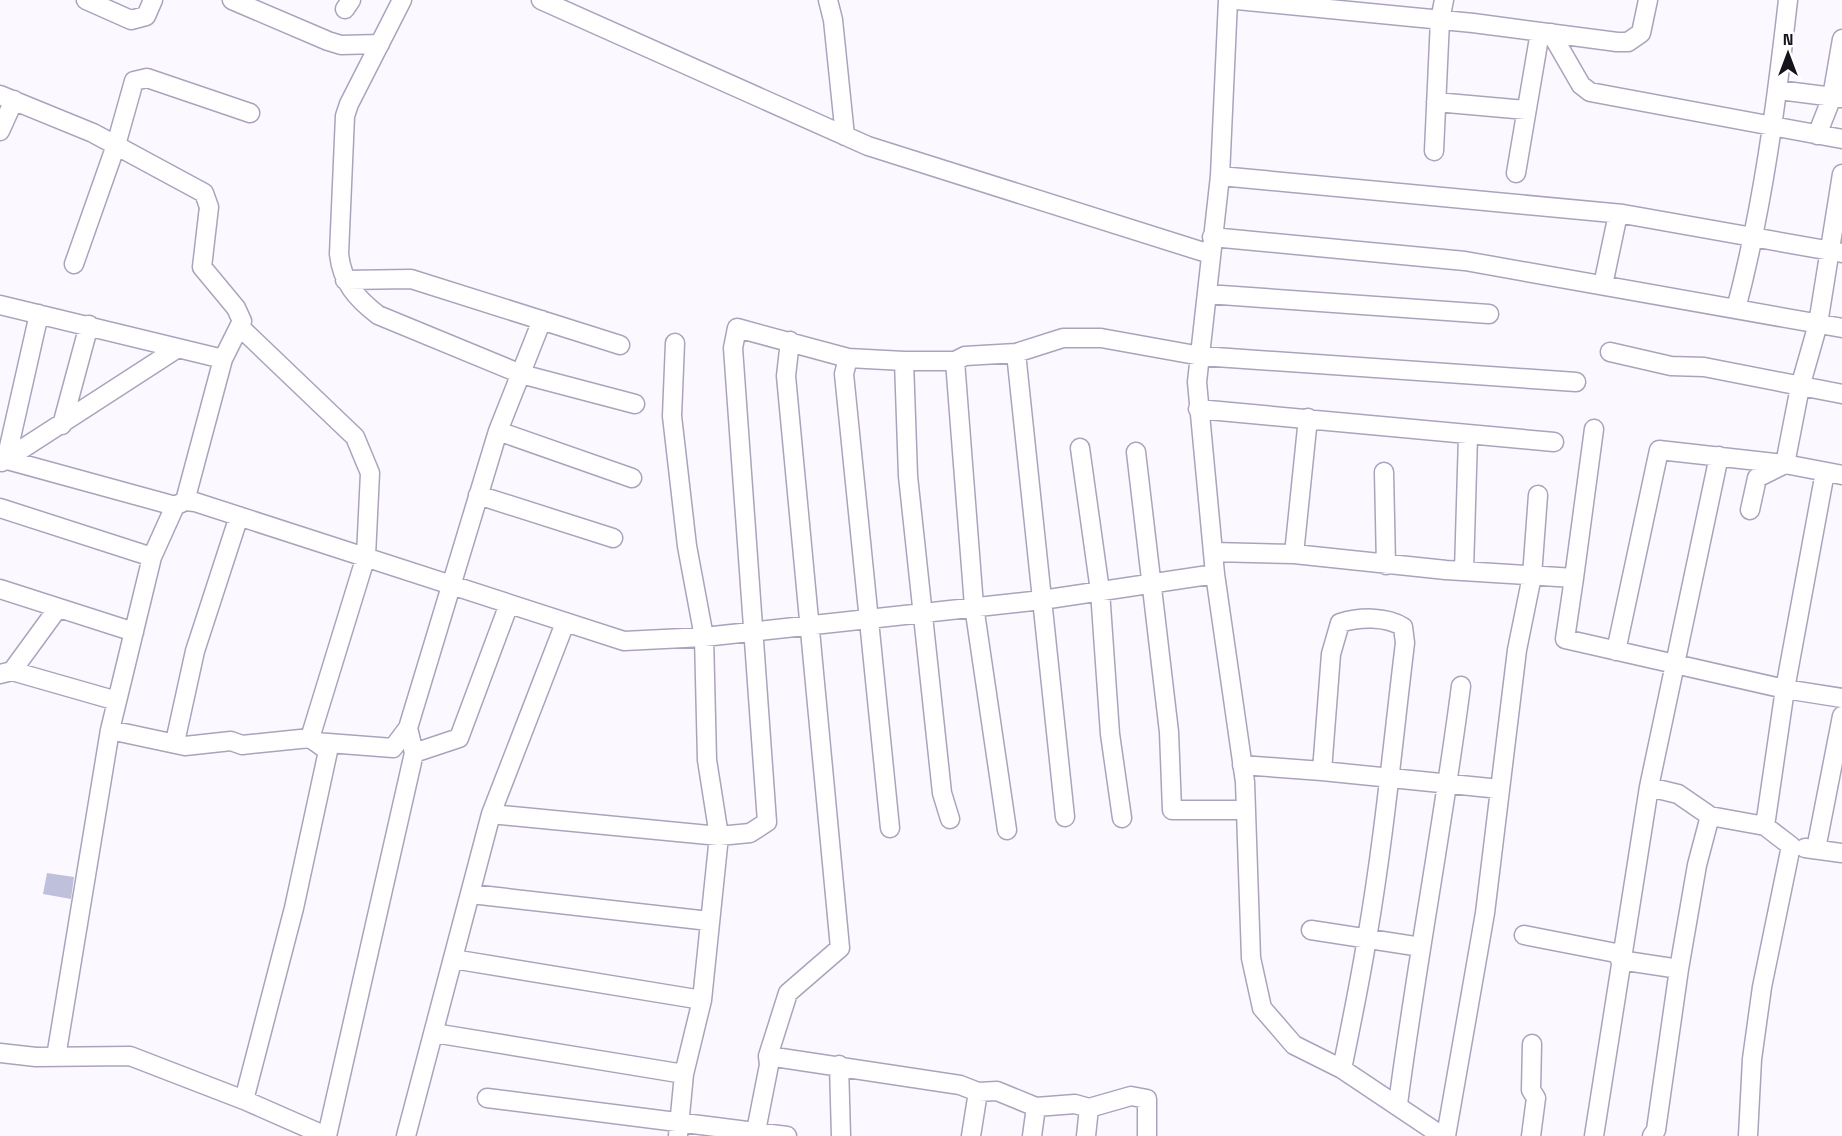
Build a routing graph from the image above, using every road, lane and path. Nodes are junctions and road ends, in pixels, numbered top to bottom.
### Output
1 (86, 0) edge
2 (153, 0) edge
3 (232, 0) edge
4 (402, 0) edge
5 (541, 0) edge
6 (828, 0) edge
7 (1228, 0) edge
8 (1237, 0) edge
9 (1444, 0) edge
10 (1648, 0) edge
11 (1788, 0) edge
12 (1440, 20) junction
13 (1545, 33) junction
14 (1842, 39) edge
15 (380, 44) junction
16 (1778, 90) junction
17 (7, 98) edge
18 (1837, 98) edge
19 (1436, 102) junction
20 (1527, 110) junction
21 (249, 113) dead end
22 (1774, 128) junction
23 (0, 131) edge
24 (1817, 135) junction
25 (845, 136) junction
26 (1842, 139) edge
27 (116, 145) junction
28 (1434, 151) dead end
29 (1516, 173) dead end
30 (1842, 174) edge
31 (1220, 176) junction
32 (1618, 214) junction
33 (1755, 237) junction
34 (1211, 246) junction
35 (1835, 251) edge
36 (74, 264) dead end
37 (345, 280) junction
38 (1603, 285) junction
39 (1207, 294) junction
40 (0, 305) edge
41 (1736, 309) junction
42 (39, 314) junction
43 (1489, 314) dead end
44 (542, 320) junction
45 (1818, 324) junction
46 (89, 325) junction
47 (240, 328) junction
48 (1842, 328) edge
49 (790, 341) junction
50 (675, 343) dead end
51 (620, 345) dead end
52 (178, 348) junction
53 (1610, 352) dead end
54 (1016, 353) junction
55 (1201, 356) junction
56 (848, 358) junction
57 (224, 359) junction
58 (904, 362) junction
59 (955, 362) junction
60 (521, 374) junction
61 (1576, 382) dead end
62 (1800, 387) junction
63 (1842, 394) edge
64 (635, 404) dead end
65 (1198, 409) junction
66 (1308, 417) junction
67 (62, 425) junction
68 (1594, 429) dead end
69 (498, 431) junction
70 (1468, 436) junction
71 (1554, 442) dead end
72 (1080, 448) dead end
73 (1136, 452) dead end
74 (1719, 456) junction
75 (2, 460) edge
76 (1785, 465) junction
77 (1384, 471) dead end
78 (1833, 474) edge
79 (632, 478) dead end
80 (478, 495) junction
81 (1538, 495) dead end
82 (180, 503) junction
83 (0, 508) edge
84 (1750, 510) dead end
85 (239, 516) junction
86 (613, 538) dead end
87 (1213, 552) junction
88 (1294, 554) junction
89 (366, 556) junction
90 (152, 557) junction
91 (1386, 565) junction
92 (1464, 571) junction
93 (1215, 574) junction
94 (1532, 576) junction
95 (1574, 578) junction
96 (1151, 583) junction
97 (450, 584) junction
98 (0, 589) edge
99 (1100, 591) junction
100 (1042, 600) junction
101 (509, 604) junction
102 (974, 606) junction
103 (58, 608) junction
104 (922, 612) junction
105 (867, 618) junction
106 (565, 623) junction
107 (810, 626) junction
108 (752, 631) junction
109 (134, 632) junction
110 (704, 637) junction
111 (1616, 651) junction
112 (1676, 664) junction
113 (6, 673) edge
114 (1461, 686) dead end
115 (1785, 688) junction
116 (1842, 698) edge
117 (117, 701) junction
118 (1842, 716) edge
119 (408, 728) junction
120 (110, 730) junction
121 (312, 740) junction
122 (175, 742) junction
123 (414, 753) junction
124 (1242, 765) junction
125 (1322, 771) junction
126 (1389, 778) junction
127 (1448, 784) junction
128 (1649, 787) junction
129 (1500, 789) junction
130 (1246, 810) junction
131 (491, 814) junction
132 (1710, 816) junction
133 (1065, 817) dead end
134 (1122, 818) dead end
135 (950, 819) dead end
136 (1765, 826) junction
137 (890, 828) dead end
138 (1007, 830) dead end
139 (719, 836) junction
140 (1791, 846) junction
141 (1816, 849) junction
142 (1842, 853) edge
143 (471, 894) junction
144 (709, 921) junction
145 (1311, 930) dead end
146 (1524, 935) dead end
147 (1367, 939) junction
148 (1421, 947) junction
149 (1621, 957) junction
150 (453, 959) junction
151 (1679, 969) junction
152 (702, 1000) junction
153 (434, 1033) junction
154 (1532, 1044) dead end
155 (0, 1053) edge
156 (768, 1056) junction
157 (57, 1057) junction
158 (839, 1065) junction
159 (1342, 1069) junction
160 (684, 1074) junction
161 (978, 1092) junction
162 (487, 1098) dead end
163 (244, 1100) junction
164 (1398, 1104) junction
165 (1036, 1107) junction
166 (1089, 1108) junction
167 (679, 1129) edge
168 (755, 1134) edge
169 (326, 1136) edge
170 (406, 1136) edge
171 (787, 1136) edge
172 (841, 1136) edge
173 (971, 1136) edge
174 (1032, 1136) edge
175 (1086, 1136) edge
176 (1147, 1136) edge
177 (1444, 1136) edge
178 (1531, 1136) edge
179 (1594, 1136) edge
180 (1652, 1136) edge
181 (1748, 1136) edge

1 - 2 street
3 - 15 street
4 - 15 street
5 - 25 street
6 - 25 street
7 - 31 street
8 - 12 street
9 - 12 street
10 - 13 street
11 - 16 street
12 - 13 street
12 - 19 street
13 - 20 street
13 - 22 street
14 - 18 street
15 - 37 street
16 - 18 street
16 - 22 street
17 - 23 street
17 - 27 street
18 - 24 street
19 - 20 street
19 - 28 street
20 - 29 street
21 - 27 street
22 - 24 street
22 - 33 street
24 - 26 street
25 - 34 street
27 - 36 street
27 - 47 street
30 - 35 street
31 - 32 street
31 - 34 street
32 - 33 street
32 - 38 street
33 - 35 street
33 - 41 street
34 - 38 street
34 - 39 street
35 - 45 street
37 - 44 street
37 - 60 street
38 - 41 street
39 - 43 street
39 - 55 street
40 - 42 street
41 - 45 street
42 - 46 street
42 - 75 street
44 - 51 street
44 - 60 street
45 - 48 street
45 - 62 street
46 - 52 street
46 - 67 street
47 - 57 street
47 - 89 street
49 - 56 street
49 - 107 street
49 - 108 street
50 - 110 street
52 - 57 street
52 - 67 street
53 - 62 street
54 - 55 street
54 - 59 street
54 - 100 street
55 - 61 street
55 - 65 street
56 - 58 street
56 - 105 street
57 - 82 street
58 - 59 street
58 - 104 street
59 - 102 street
60 - 64 street
60 - 69 street
62 - 63 street
62 - 76 street
65 - 66 street
65 - 87 street
66 - 70 street
66 - 88 street
67 - 75 street
68 - 95 street
69 - 79 street
69 - 80 street
70 - 71 street
70 - 92 street
72 - 99 street
73 - 96 street
74 - 76 street
74 - 111 street
74 - 112 street
75 - 82 street
76 - 78 street
76 - 84 street
77 - 91 street
78 - 115 street
80 - 86 street
80 - 97 street
81 - 94 street
82 - 85 street
82 - 90 street
83 - 90 street
85 - 89 street
85 - 122 street
87 - 88 street
87 - 93 street
88 - 91 street
89 - 97 street
89 - 121 street
90 - 109 street
91 - 92 street
92 - 94 street
93 - 96 street
93 - 124 street
94 - 95 street
94 - 129 street
95 - 111 street
96 - 99 street
96 - 130 street
97 - 101 street
97 - 119 street
98 - 103 street
99 - 100 street
99 - 134 street
100 - 102 street
100 - 133 street
101 - 106 street
101 - 123 street
102 - 104 street
102 - 138 street
103 - 109 street
103 - 113 street
104 - 105 street
104 - 135 street
105 - 107 street
105 - 137 street
106 - 110 street
106 - 131 street
107 - 108 street
107 - 156 street
108 - 110 street
108 - 139 street
109 - 117 street
110 - 139 street
111 - 112 street
112 - 115 street
112 - 128 street
113 - 117 street
114 - 127 street
115 - 116 street
115 - 136 street
117 - 120 street
118 - 141 street
119 - 121 street
119 - 123 street
120 - 122 street
120 - 157 street
121 - 122 street
121 - 163 street
123 - 169 street
124 - 125 street
124 - 130 street
125 - 126 street
125 - 126 street
126 - 127 street
126 - 147 street
127 - 129 street
127 - 148 street
128 - 132 street
128 - 149 street
129 - 177 street
130 - 159 street
131 - 139 street
131 - 143 street
132 - 136 street
132 - 151 street
136 - 140 street
139 - 144 street
140 - 141 street
140 - 181 street
141 - 142 street
143 - 144 street
143 - 150 street
144 - 152 street
145 - 147 street
146 - 149 street
147 - 148 street
147 - 159 street
148 - 164 street
149 - 151 street
149 - 179 street
150 - 152 street
150 - 153 street
151 - 180 street
152 - 160 street
153 - 160 street
153 - 170 street
154 - 178 street
155 - 157 street
156 - 158 street
156 - 168 street
157 - 163 street
158 - 161 street
158 - 172 street
159 - 164 street
160 - 167 street
161 - 165 street
161 - 173 street
162 - 167 street
163 - 169 street
164 - 177 street
165 - 166 street
165 - 174 street
166 - 175 street
166 - 176 street
167 - 168 street
168 - 171 street

